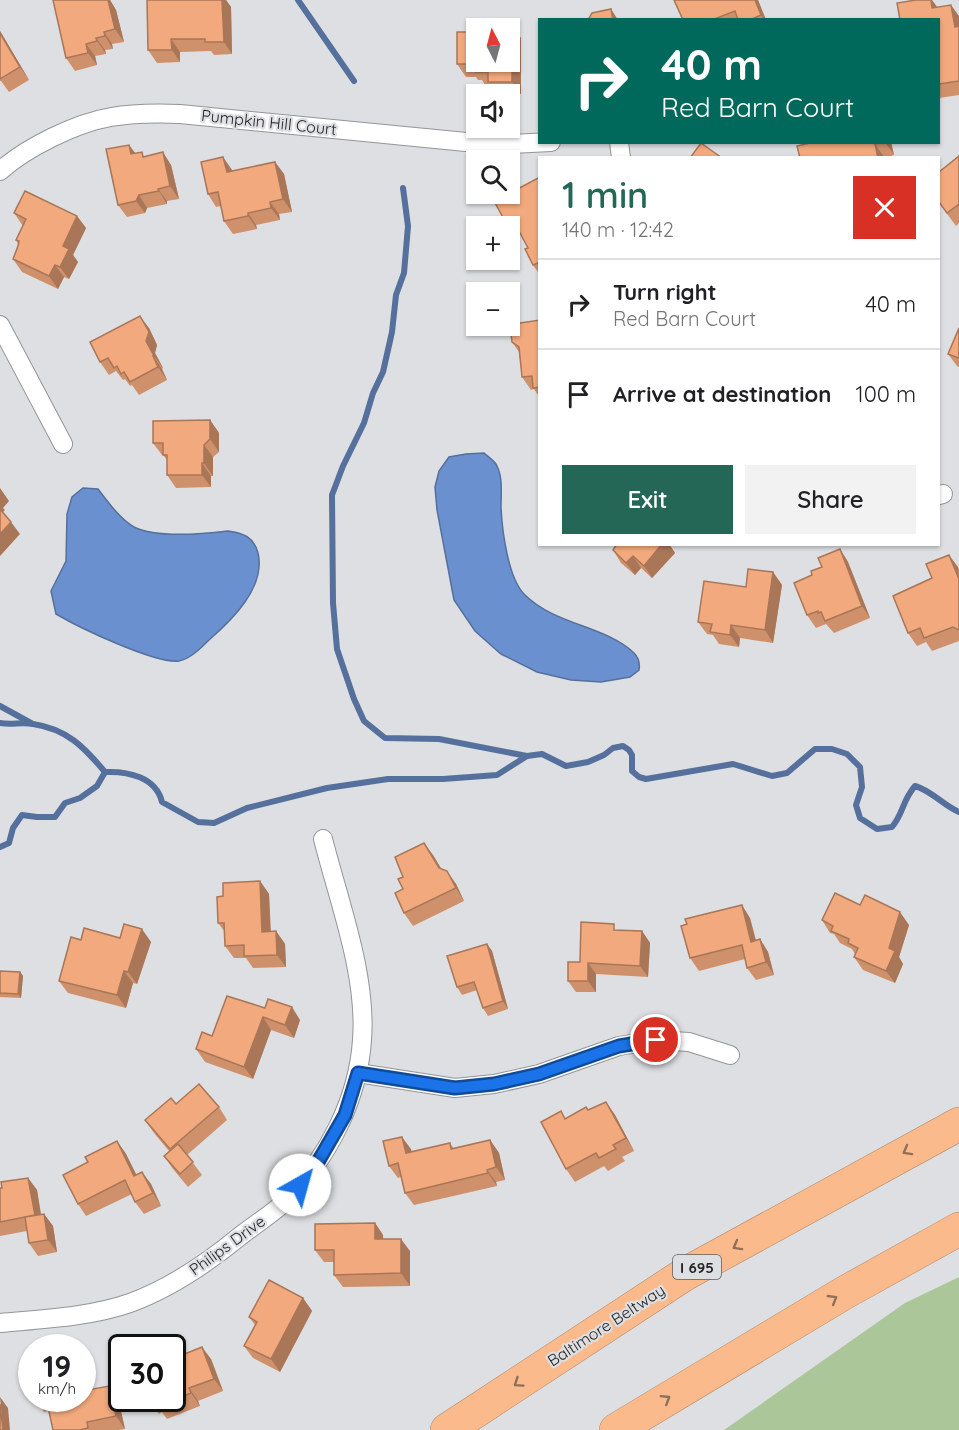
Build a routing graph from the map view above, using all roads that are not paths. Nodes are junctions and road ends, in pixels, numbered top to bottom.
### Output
1 (538, 143) edge
2 (0, 171) edge
3 (0, 325) edge
4 (63, 444) dead end
5 (323, 839) dead end
6 (730, 1055) dead end
7 (358, 1073) junction
8 (959, 1124) edge
9 (959, 1229) edge
10 (0, 1323) edge
11 (447, 1430) edge
12 (616, 1430) edge

1 - 2 street, Pumpkin Hill Court
3 - 4 street
5 - 7 street, Philips Drive
6 - 7 street
7 - 10 street, Philips Drive
8 -> 11 highway, Baltimore Beltway / I 695
12 -> 9 highway

